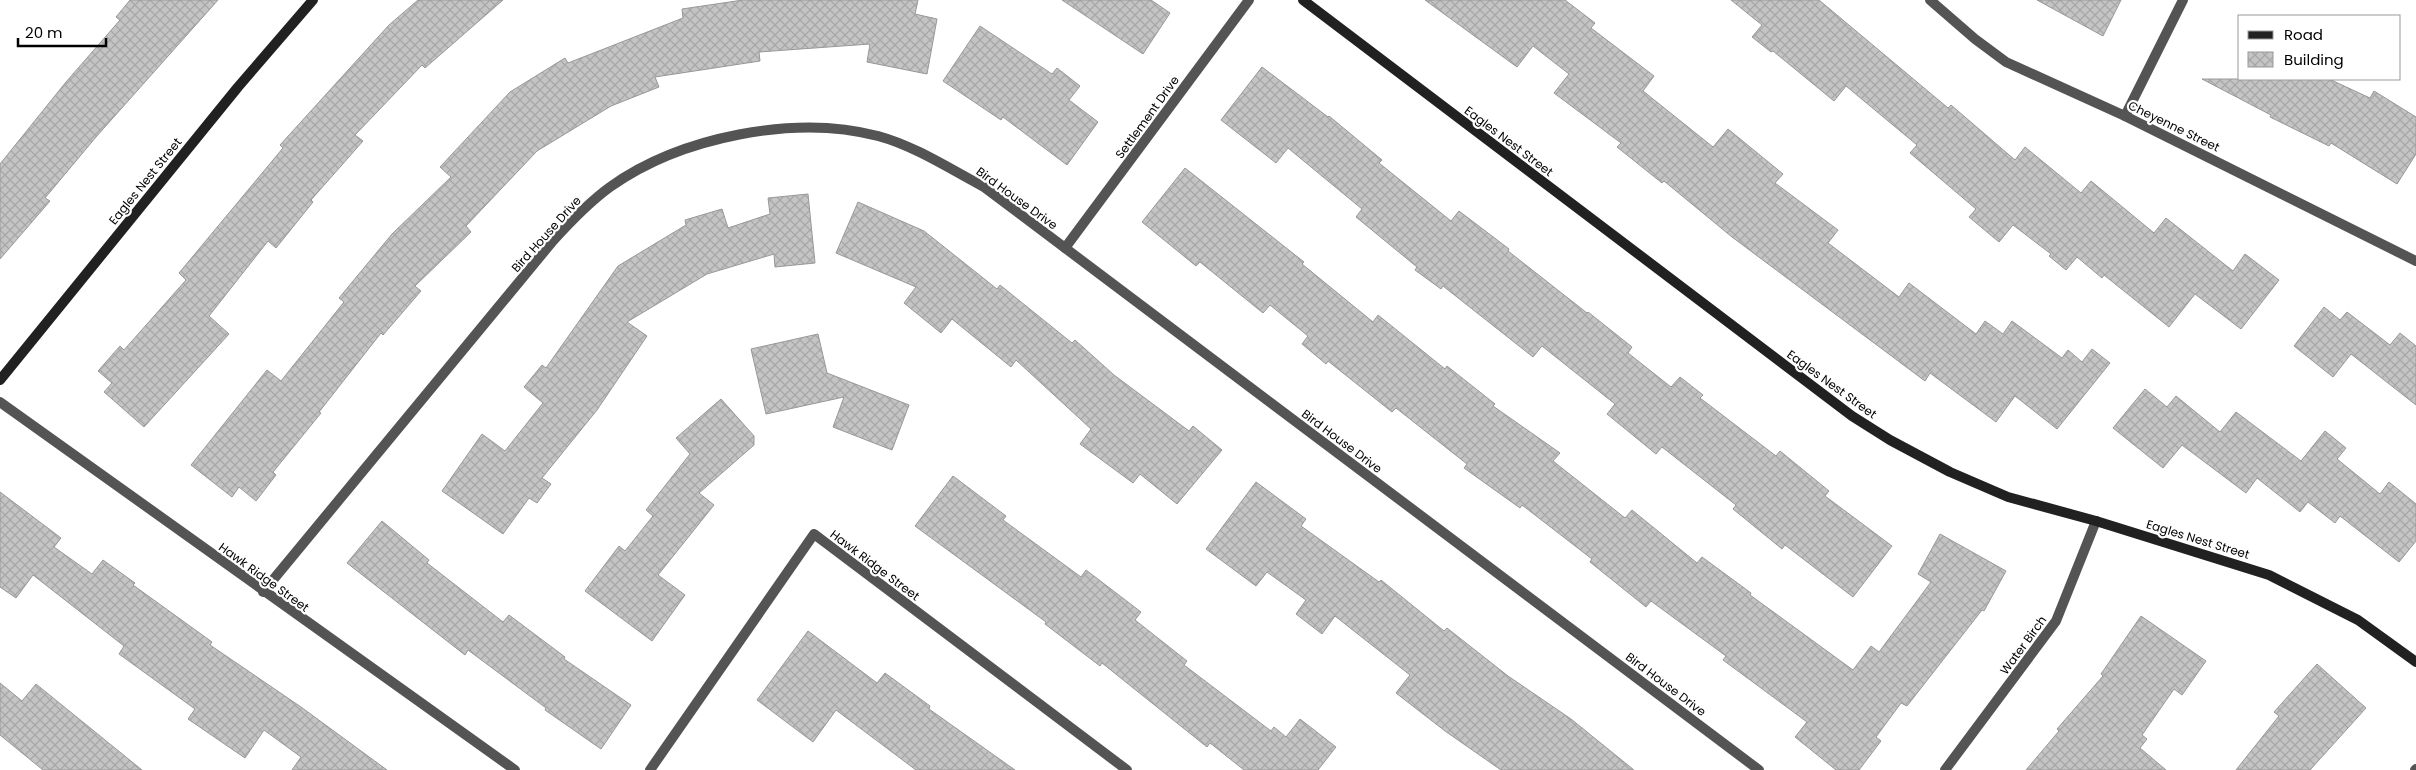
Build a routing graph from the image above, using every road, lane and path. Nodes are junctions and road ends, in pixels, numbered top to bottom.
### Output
1 (313, 0) edge
2 (1249, 0) edge
3 (1302, 0) edge
4 (1930, 0) edge
5 (2183, 0) edge
6 (2125, 116) junction
7 (1065, 248) junction
8 (2416, 260) edge
9 (0, 380) edge
10 (0, 402) edge
11 (2096, 521) junction
12 (263, 592) junction
13 (2416, 662) edge
14 (514, 770) edge
15 (650, 770) edge
16 (1128, 770) edge
17 (1758, 770) edge
18 (1945, 770) edge

1 - 9 street, Eagles Nest Street
2 - 7 street, Settlement Drive
3 - 11 street, Eagles Nest Street
4 - 6 street, Cheyenne Street
5 - 6 street
6 - 8 street, Cheyenne Street
7 - 12 street, Bird House Drive
7 - 17 street, Bird House Drive
10 - 12 street, Hawk Ridge Street
11 - 13 street, Eagles Nest Street
11 - 18 street, Water Birch
12 - 14 street, Hawk Ridge Street
15 - 16 street, Hawk Ridge Street

